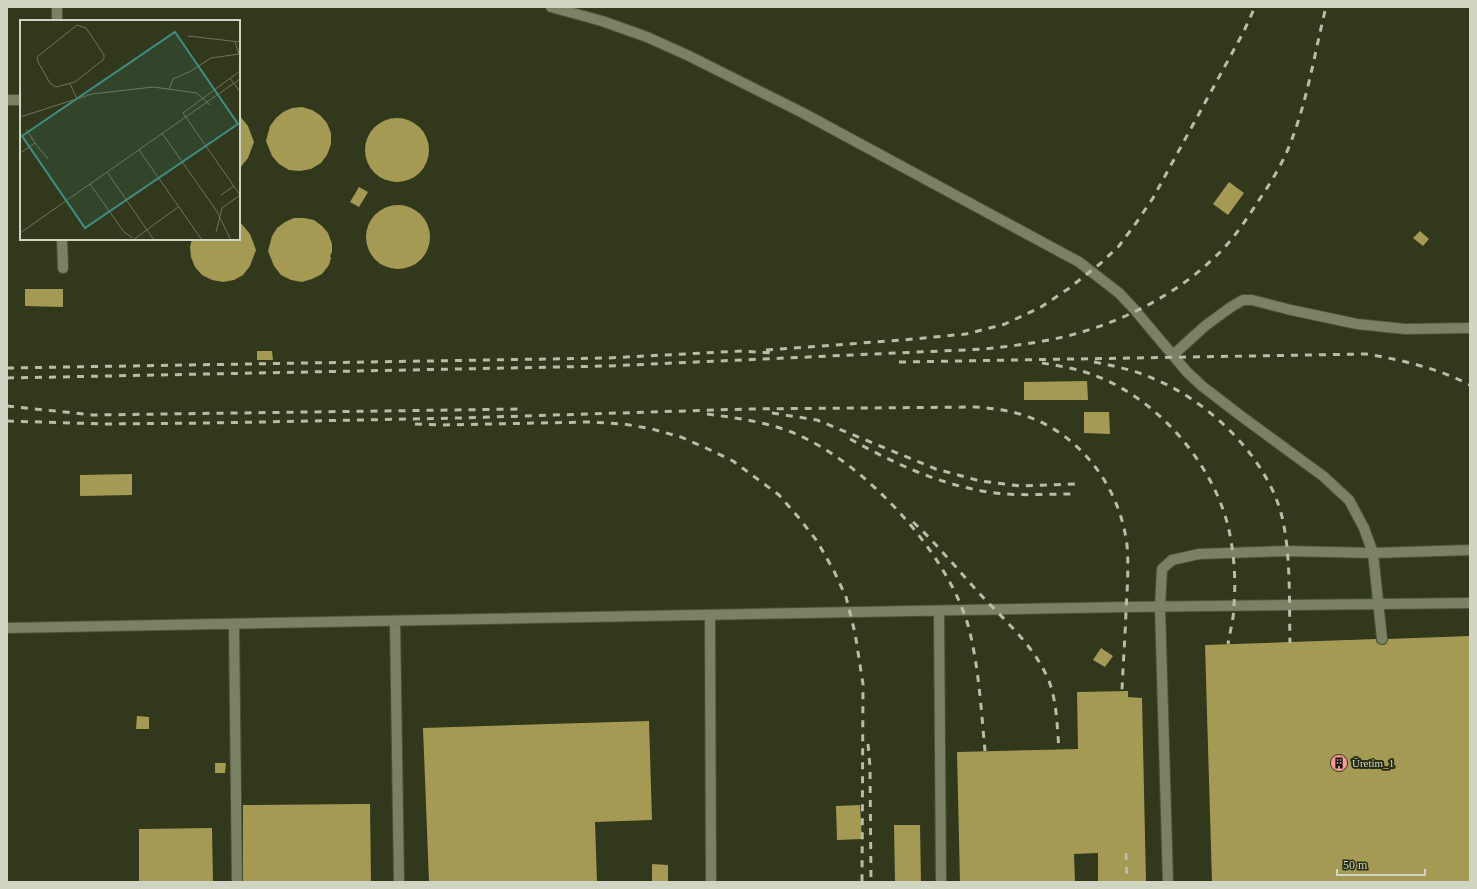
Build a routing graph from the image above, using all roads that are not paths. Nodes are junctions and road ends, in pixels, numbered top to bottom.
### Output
1 (57, 7) edge
2 (551, 7) edge
3 (57, 20) edge
4 (7, 100) edge
5 (20, 100) edge
6 (62, 240) edge
7 (63, 268) dead end
8 (1470, 328) edge
9 (1173, 355) junction
10 (1470, 550) edge
11 (1373, 553) junction
12 (1470, 603) edge
13 (1378, 604) junction
14 (1160, 607) junction
15 (939, 611) junction
16 (710, 615) junction
17 (395, 621) junction
18 (234, 624) junction
19 (7, 628) edge
20 (1382, 639) dead end
21 (237, 882) edge
22 (399, 882) edge
23 (711, 882) edge
24 (941, 882) edge
25 (1168, 882) edge

1 - 3 lane
2 - 9 lane
4 - 5 lane
6 - 7 lane
8 - 9 lane
9 - 11 lane
10 - 11 lane
11 - 13 lane
11 - 14 lane
12 - 13 lane
13 - 14 lane
13 - 20 lane
14 - 15 lane
14 - 25 lane
15 - 16 lane
15 - 24 lane
16 - 17 lane
16 - 23 lane
17 - 18 lane
17 - 22 lane
18 - 19 lane
18 - 21 lane

